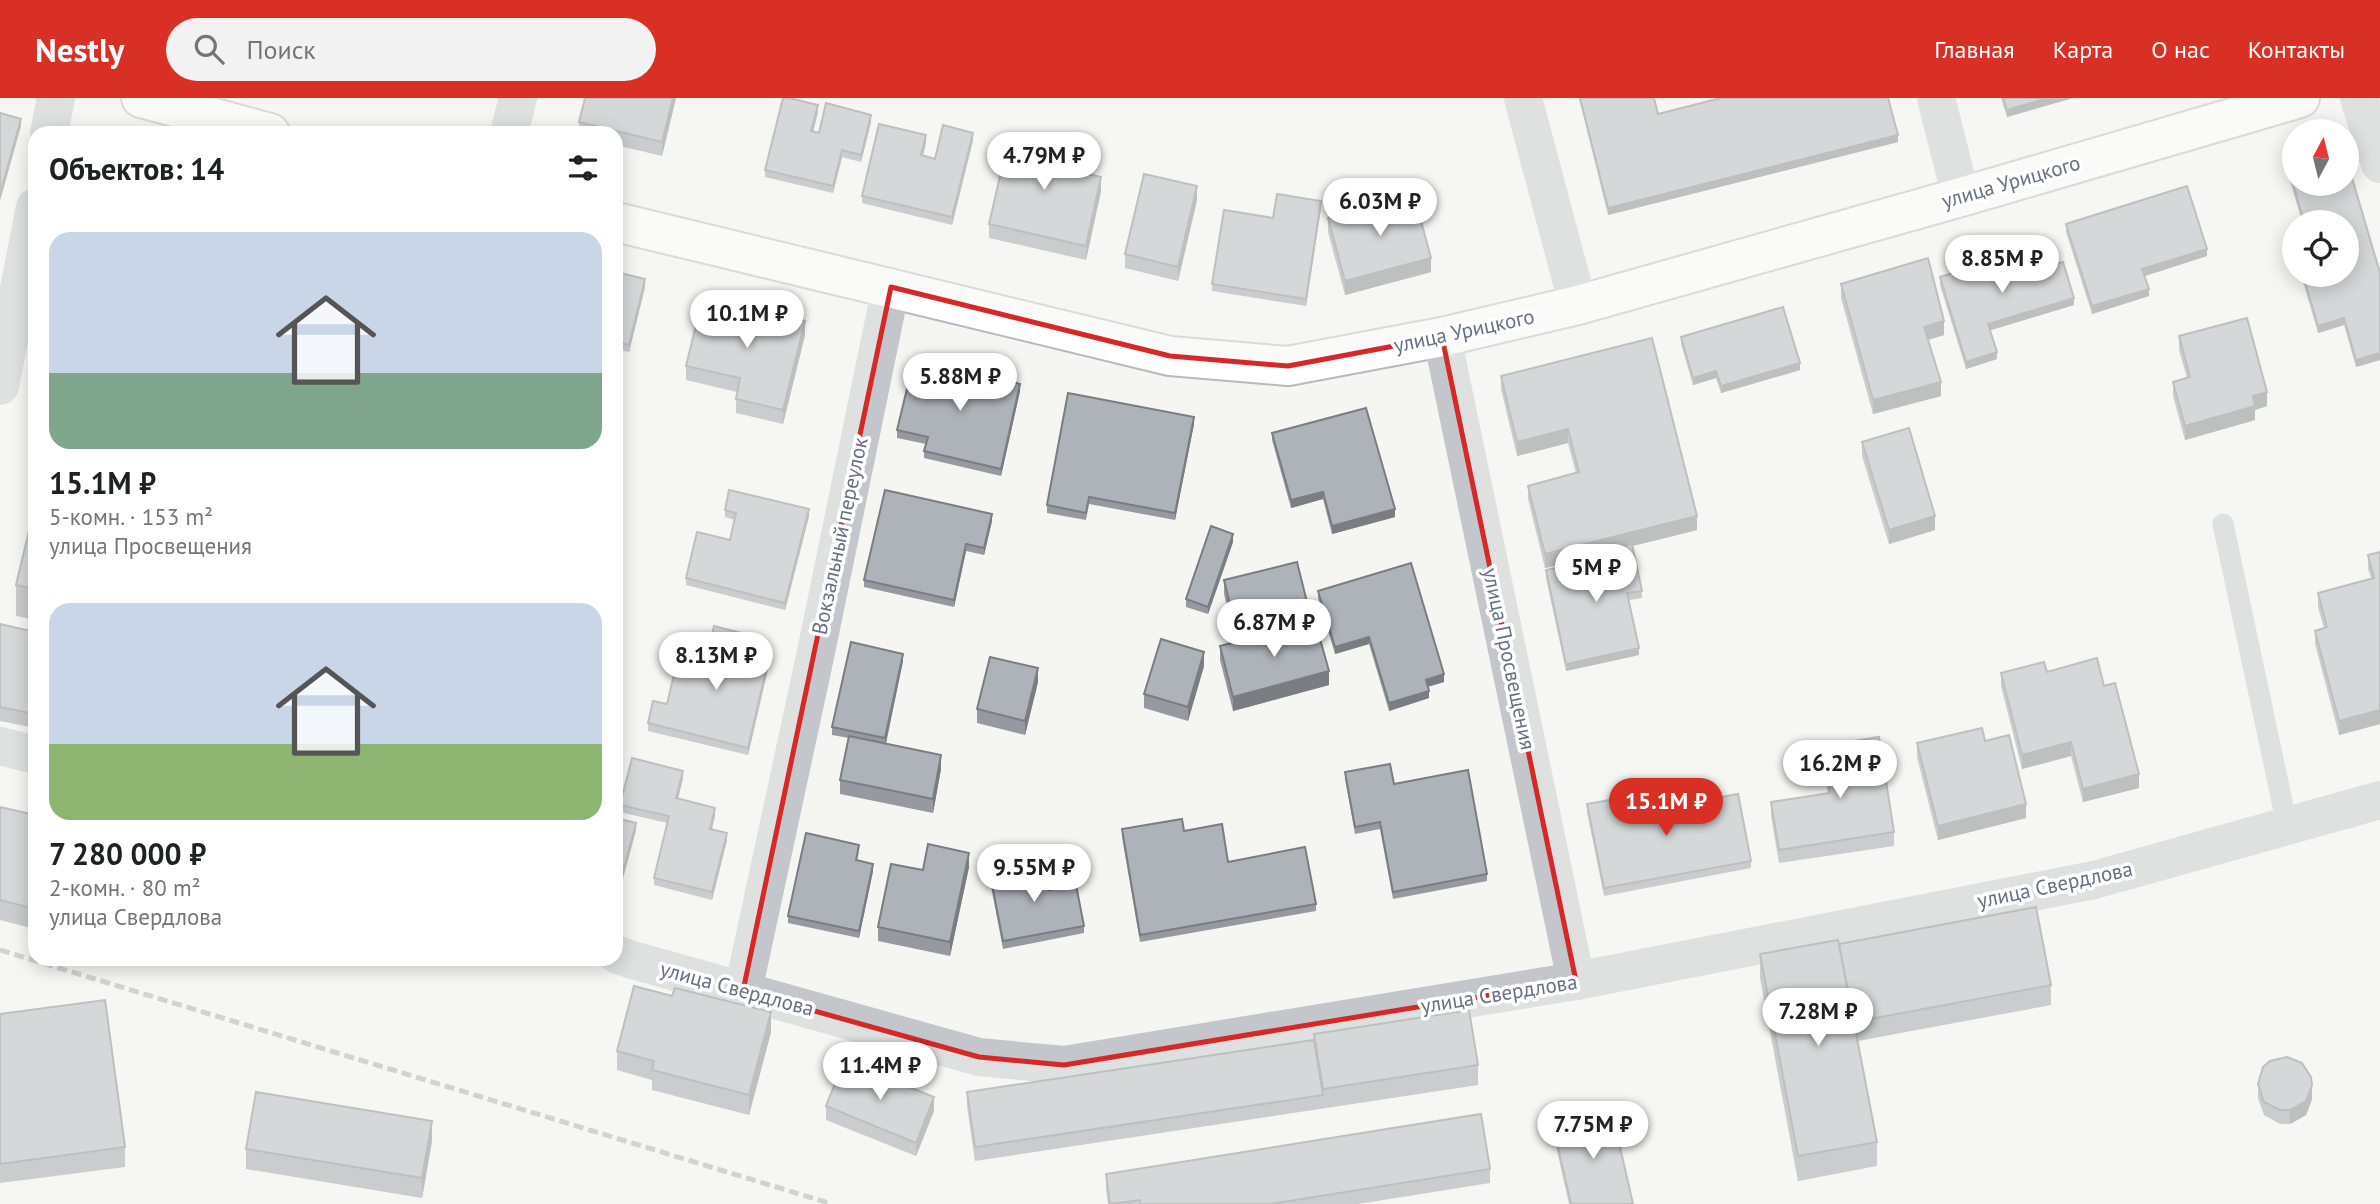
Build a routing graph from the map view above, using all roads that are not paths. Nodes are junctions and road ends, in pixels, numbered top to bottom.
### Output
1 (56, 98) edge
2 (141, 98) edge
3 (518, 98) edge
4 (1523, 98) edge
5 (1936, 98) edge
6 (2300, 98) edge
7 (2359, 98) edge
8 (51, 126) edge
9 (244, 126) edge
10 (511, 126) edge
11 (2380, 164) edge
12 (1961, 197) junction
13 (623, 224) edge
14 (28, 243) edge
15 (891, 287) junction
16 (1578, 305) junction
17 (1442, 337) junction
18 (0, 386) edge
19 (2223, 524) dead end
20 (0, 746) edge
21 (28, 753) edge
22 (2380, 800) edge
23 (2287, 825) junction
24 (623, 957) edge
25 (1576, 981) junction
26 (743, 990) junction

1 - 8 street
2 - 9 main road
3 - 10 street
4 - 16 street
5 - 12 street
6 - 12 main road, улица Урицкого
7 - 11 street
12 - 16 main road, улица Урицкого
13 - 15 main road, улица Урицкого
14 - 18 street
15 - 17 main road, улица Урицкого
15 - 26 street, Вокзальный переулок
16 - 17 main road, улица Урицкого
17 - 25 street, улица Просвещения
19 - 23 lane
20 - 21 street
22 - 23 street, улица Свердлова
23 - 25 street, улица Свердлова
24 - 26 street, улица Свердлова
25 - 26 street, улица Свердлова

